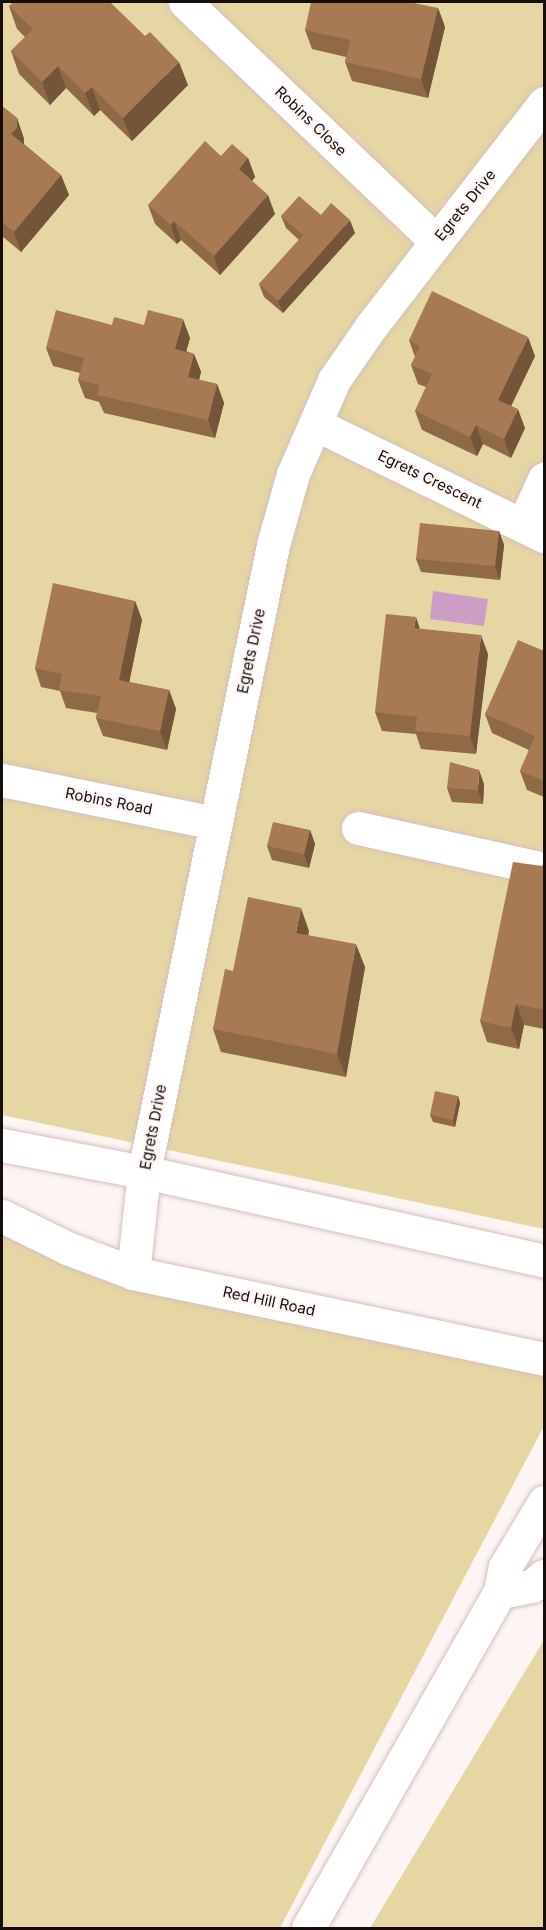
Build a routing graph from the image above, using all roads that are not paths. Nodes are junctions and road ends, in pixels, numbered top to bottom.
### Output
1 (185, 2) edge
2 (544, 103) edge
3 (436, 241) junction
4 (315, 424) junction
5 (544, 479) edge
6 (534, 530) edge
7 (2, 780) edge
8 (216, 823) junction
9 (358, 828) dead end
10 (544, 869) edge
11 (2, 1145) edge
12 (144, 1172) junction
13 (2, 1216) edge
14 (544, 1261) edge
15 (133, 1272) junction
16 (544, 1359) edge
17 (544, 1502) edge
18 (544, 1576) edge
19 (500, 1592) junction
20 (308, 1929) edge

1 - 3 street, Robins Close
2 - 3 street, Egrets Drive
3 - 4 street, Egrets Drive
4 - 6 street, Egrets Crescent
4 - 8 street, Egrets Drive
5 - 6 street
7 - 8 street, Robins Road
8 - 12 street, Egrets Drive
9 - 10 street
11 - 12 street
12 - 14 street
12 - 15 street, Egrets Drive
13 - 15 street, Red Hill Road
15 - 16 street, Red Hill Road
17 - 19 street
18 - 19 street
19 - 20 street

